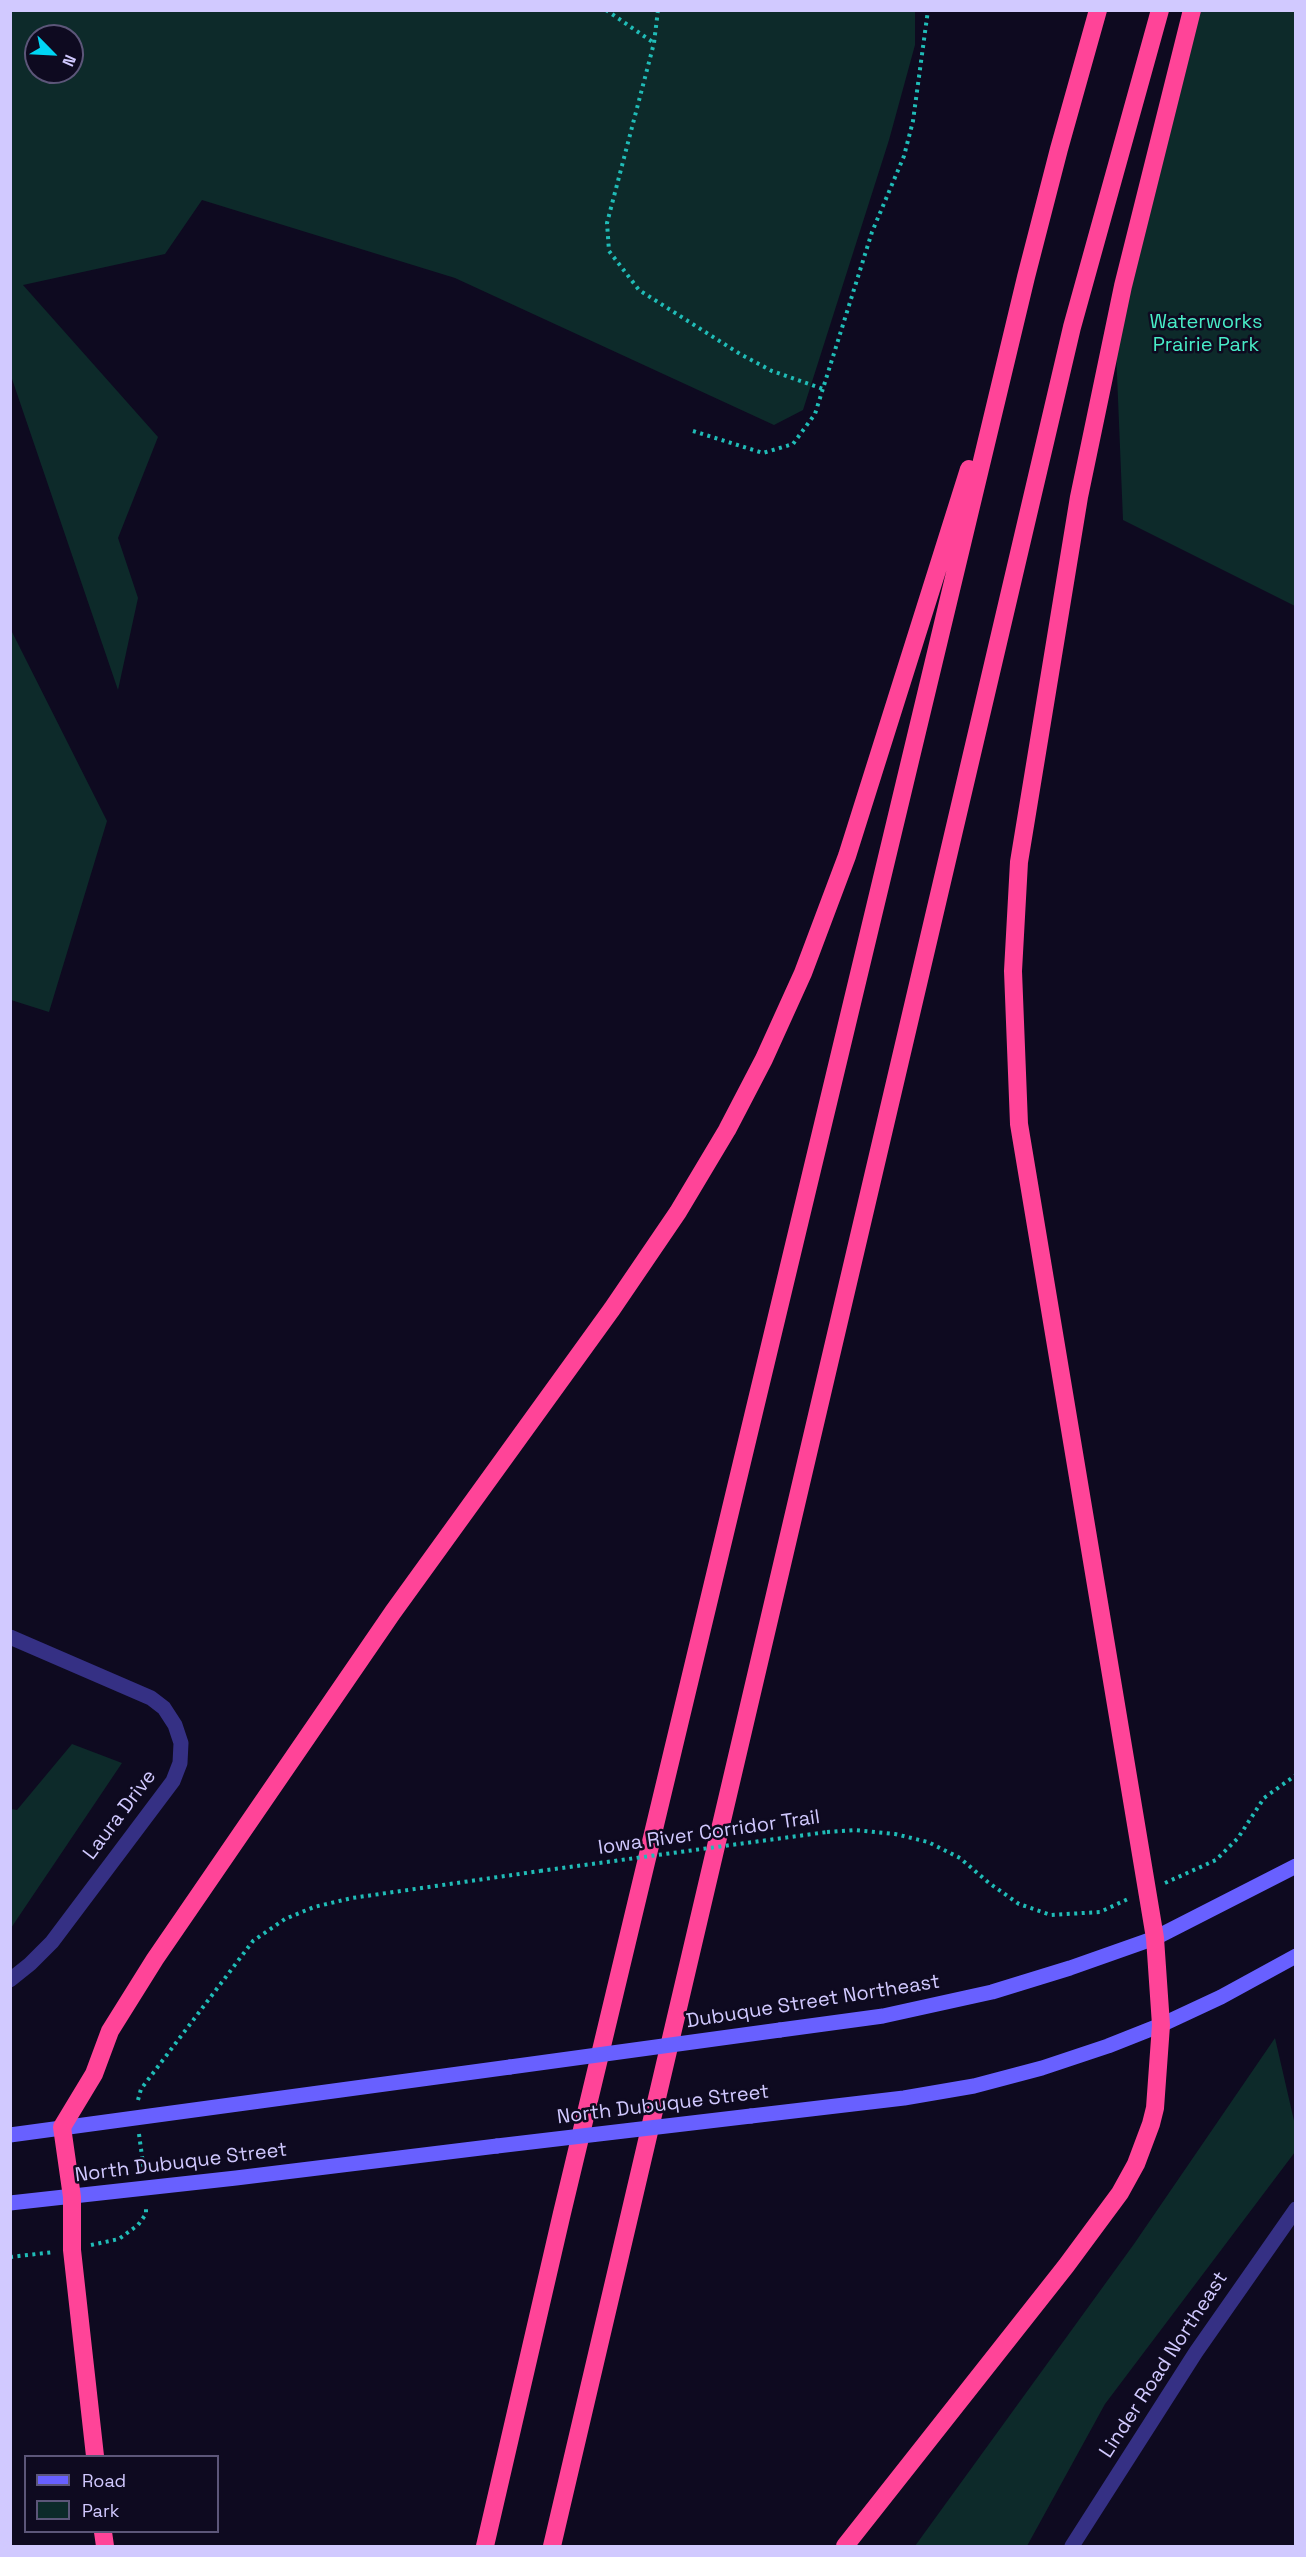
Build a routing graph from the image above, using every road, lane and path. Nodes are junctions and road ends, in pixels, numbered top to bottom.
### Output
1 (606, 10) edge
2 (658, 10) edge
3 (928, 10) edge
4 (1098, 10) edge
5 (1160, 10) edge
6 (1192, 10) edge
7 (654, 44) junction
8 (1026, 277) junction
9 (823, 389) junction
10 (693, 431) dead end
11 (10, 1637) edge
12 (1296, 1775) edge
13 (1296, 1866) edge
14 (1148, 1891) junction
15 (1155, 1938) junction
16 (1296, 1956) edge
17 (10, 1980) edge
18 (1161, 2025) junction
19 (141, 2089) dead end
20 (62, 2127) junction
21 (10, 2135) edge
22 (72, 2197) junction
23 (10, 2202) edge
24 (1296, 2209) edge
25 (95, 2455) edge
26 (485, 2547) edge
27 (552, 2547) edge
28 (845, 2547) edge
29 (1072, 2547) edge

1 - 7 path
2 - 7 path
3 - 9 path
4 - 8 highway
5 - 27 highway
6 - 14 highway
7 - 9 path
8 - 20 highway
8 - 26 highway
9 - 10 path
11 - 17 street, Laura Drive
12 - 14 path, Iowa River Corridor Trail
13 - 15 main road, Dubuque Street Northeast
14 - 15 highway
14 - 19 path, Iowa River Corridor Trail, bridge
15 - 18 highway
15 - 20 main road, Dubuque Street Northeast, bridge
16 - 18 main road, North Dubuque Street
18 - 22 main road, North Dubuque Street, bridge
18 - 28 highway
20 - 21 main road
20 - 22 highway
22 - 23 main road, North Dubuque Street
22 - 25 highway
24 - 29 street, Linder Road Northeast

